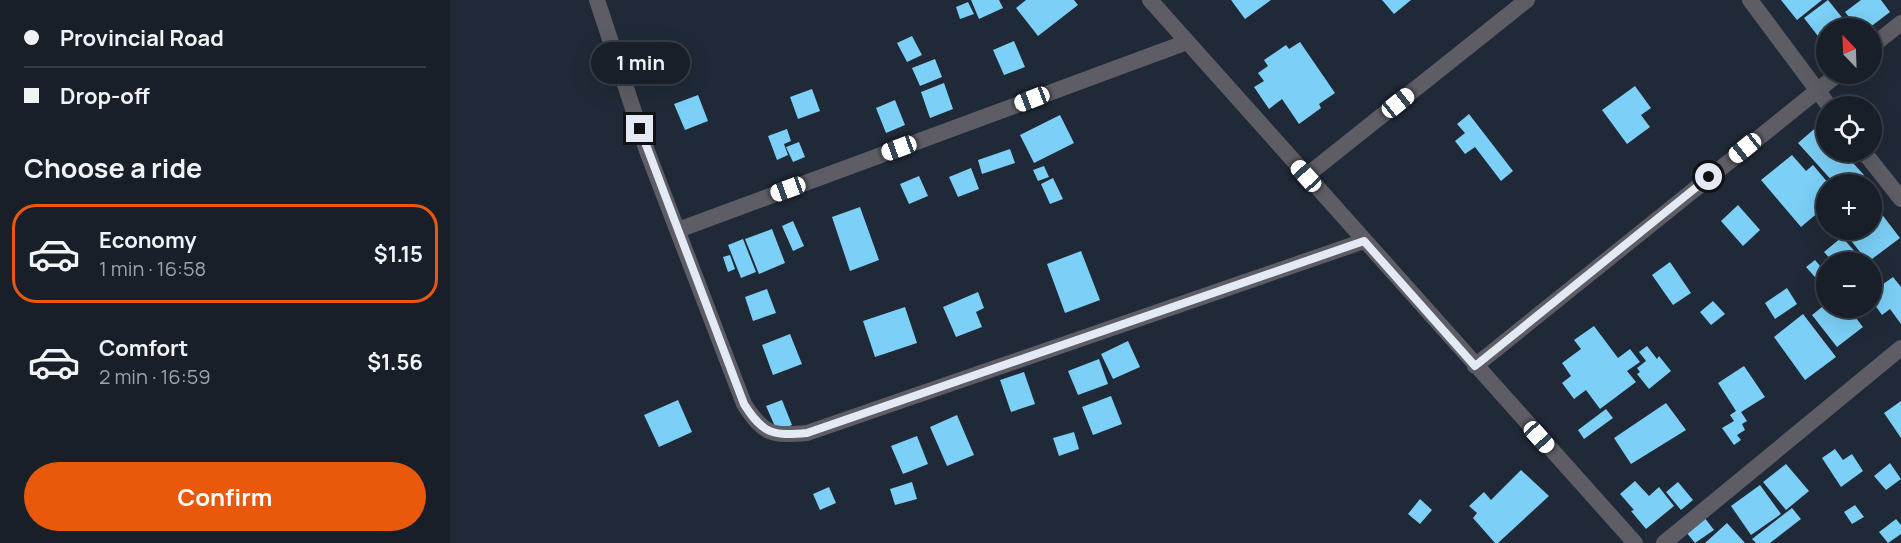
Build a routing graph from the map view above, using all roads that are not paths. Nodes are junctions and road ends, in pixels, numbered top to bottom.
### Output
1 (597, 0) edge
2 (1149, 0) edge
3 (1527, 0) edge
4 (1750, 0) edge
5 (1901, 23) edge
6 (1882, 38) edge
7 (1187, 42) junction
8 (1825, 84) edge
9 (1817, 90) junction
10 (1822, 96) edge
11 (1872, 162) edge
12 (1306, 176) junction
13 (1901, 199) edge
14 (678, 230) junction
15 (1364, 241) junction
16 (1901, 348) edge
17 (1475, 366) junction
18 (1635, 543) edge
19 (1664, 543) edge

1 - 14 street
2 - 7 street
3 - 12 street
4 - 9 street
5 - 6 street
7 - 12 street
7 - 14 street
8 - 9 street
9 - 10 street
9 - 17 street
11 - 13 street
12 - 15 street
14 - 15 street
15 - 17 street
16 - 19 street
17 - 18 street

